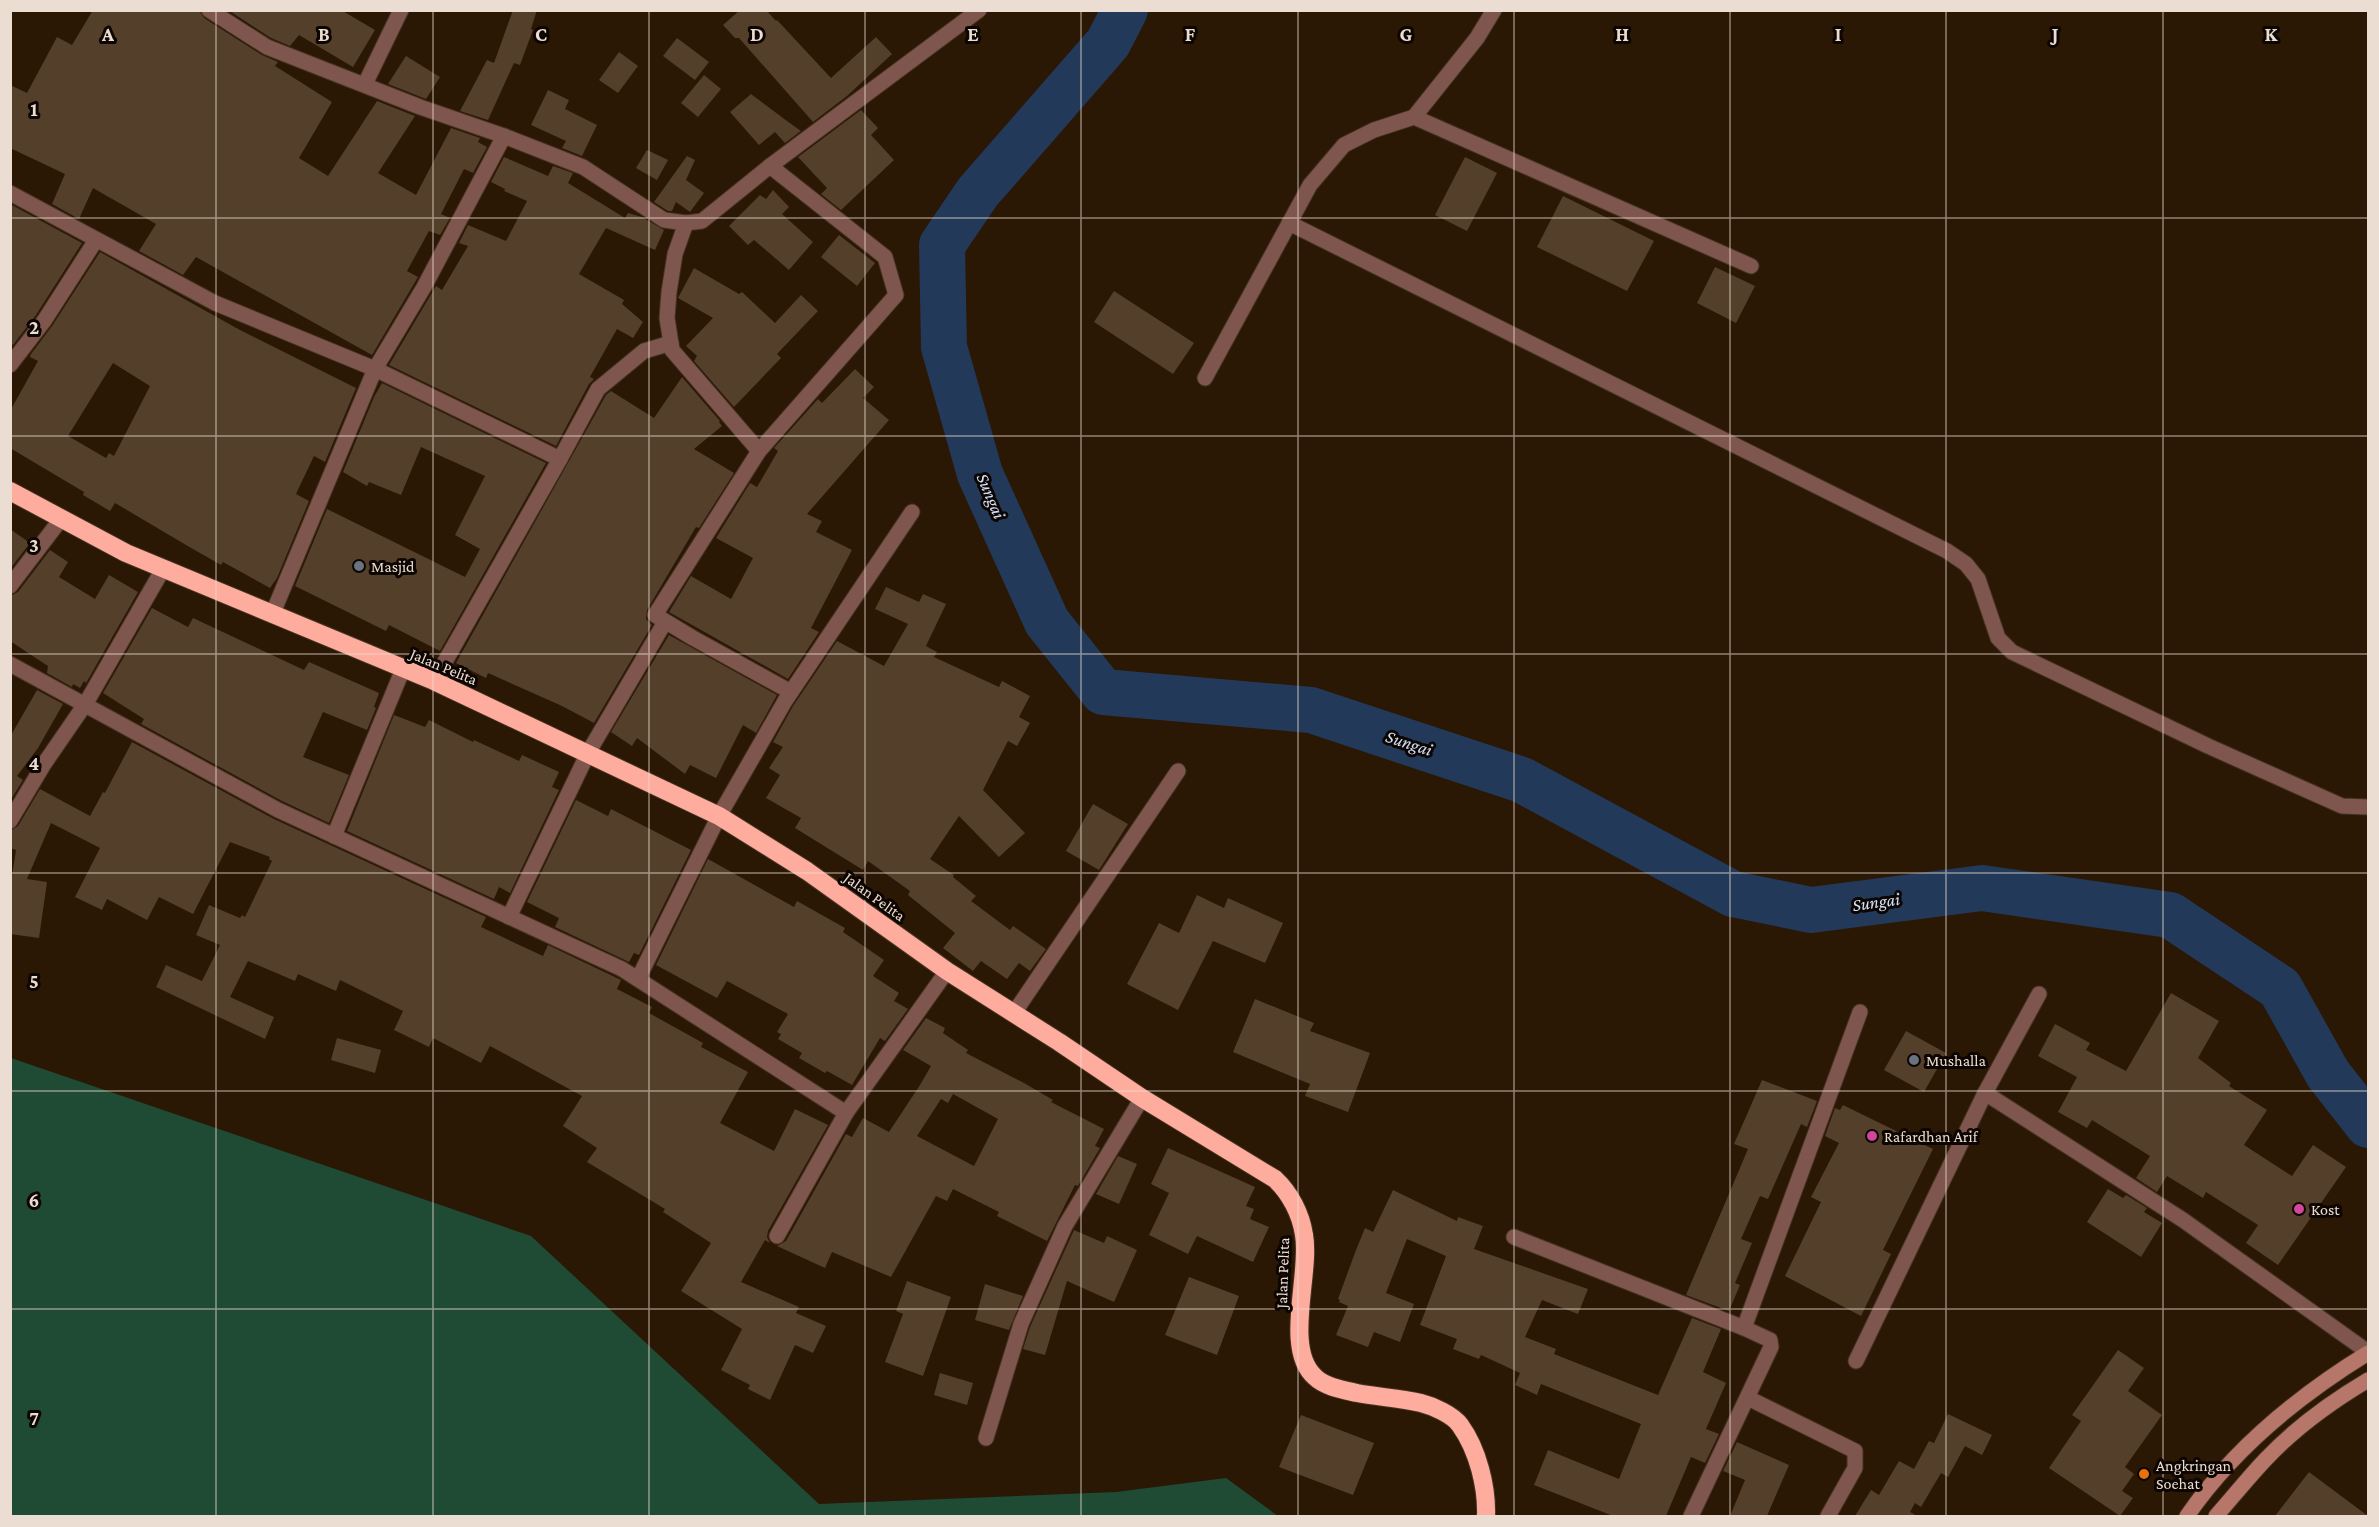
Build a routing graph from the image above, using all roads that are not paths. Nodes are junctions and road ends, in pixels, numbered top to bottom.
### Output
1 (208, 10) edge
2 (401, 10) edge
3 (979, 10) edge
4 (1494, 10) edge
5 (365, 84) junction
6 (1414, 117) junction
7 (504, 136) junction
8 (770, 166) junction
9 (10, 194) edge
10 (686, 223) junction
11 (1289, 223) junction
12 (96, 240) junction
13 (1751, 266) dead end
14 (671, 343) junction
15 (10, 365) edge
16 (375, 369) junction
17 (1205, 378) dead end
18 (759, 451) junction
19 (560, 459) junction
20 (10, 491) edge
21 (912, 512) dead end
22 (61, 519) junction
23 (163, 568) junction
24 (10, 586) edge
25 (272, 615) junction
26 (665, 622) junction
27 (10, 663) edge
28 (403, 669) junction
29 (434, 681) junction
30 (791, 692) junction
31 (86, 703) junction
32 (588, 753) junction
33 (1178, 771) dead end
34 (2368, 807) edge
35 (719, 816) junction
36 (10, 821) edge
37 (334, 836) junction
38 (509, 917) junction
39 (946, 971) junction
40 (638, 979) junction
41 (2039, 994) dead end
42 (1860, 1012) dead end
43 (1014, 1013) junction
44 (1985, 1094) junction
45 (1142, 1098) junction
46 (846, 1113) junction
47 (777, 1236) dead end
48 (1514, 1237) dead end
49 (1744, 1328) junction
50 (2368, 1353) edge
51 (1856, 1361) dead end
52 (2368, 1380) edge
53 (1748, 1398) junction
54 (986, 1438) dead end
55 (1486, 1516) edge
56 (1691, 1516) edge
57 (1828, 1516) edge
58 (2187, 1516) edge
59 (2216, 1516) edge

1 - 5 street
2 - 5 street
3 - 8 street
4 - 6 street
5 - 7 street
6 - 11 street
6 - 13 street
7 - 10 street
7 - 16 street
8 - 10 street
8 - 18 street
9 - 12 street
10 - 14 street
11 - 17 street
11 - 34 street
12 - 15 street
12 - 16 street
14 - 18 street
14 - 19 street
16 - 19 street
16 - 25 street
18 - 26 street
19 - 29 street
20 - 22 highway, Jalan Pelita
21 - 30 street
22 - 23 highway, Jalan Pelita
22 - 24 street
23 - 25 highway, Jalan Pelita
23 - 31 street
25 - 28 highway, Jalan Pelita
26 - 30 street
26 - 32 street
27 - 31 street
28 - 29 highway, Jalan Pelita
28 - 37 street
29 - 32 highway, Jalan Pelita
30 - 35 street
31 - 36 street
31 - 37 street
32 - 35 highway, Jalan Pelita
32 - 38 street
33 - 43 street
35 - 39 highway, Jalan Pelita
35 - 40 street
37 - 38 street
38 - 40 street
39 - 43 highway, Jalan Pelita
39 - 46 street
40 - 46 street
41 - 44 street
42 - 49 street
43 - 45 highway, Jalan Pelita
44 - 50 street
44 - 51 street
45 - 54 street
45 - 55 highway, Jalan Pelita
46 - 47 street
48 - 49 street
49 - 53 street
50 - 58 street
52 - 59 street
53 - 56 street
53 - 57 street

